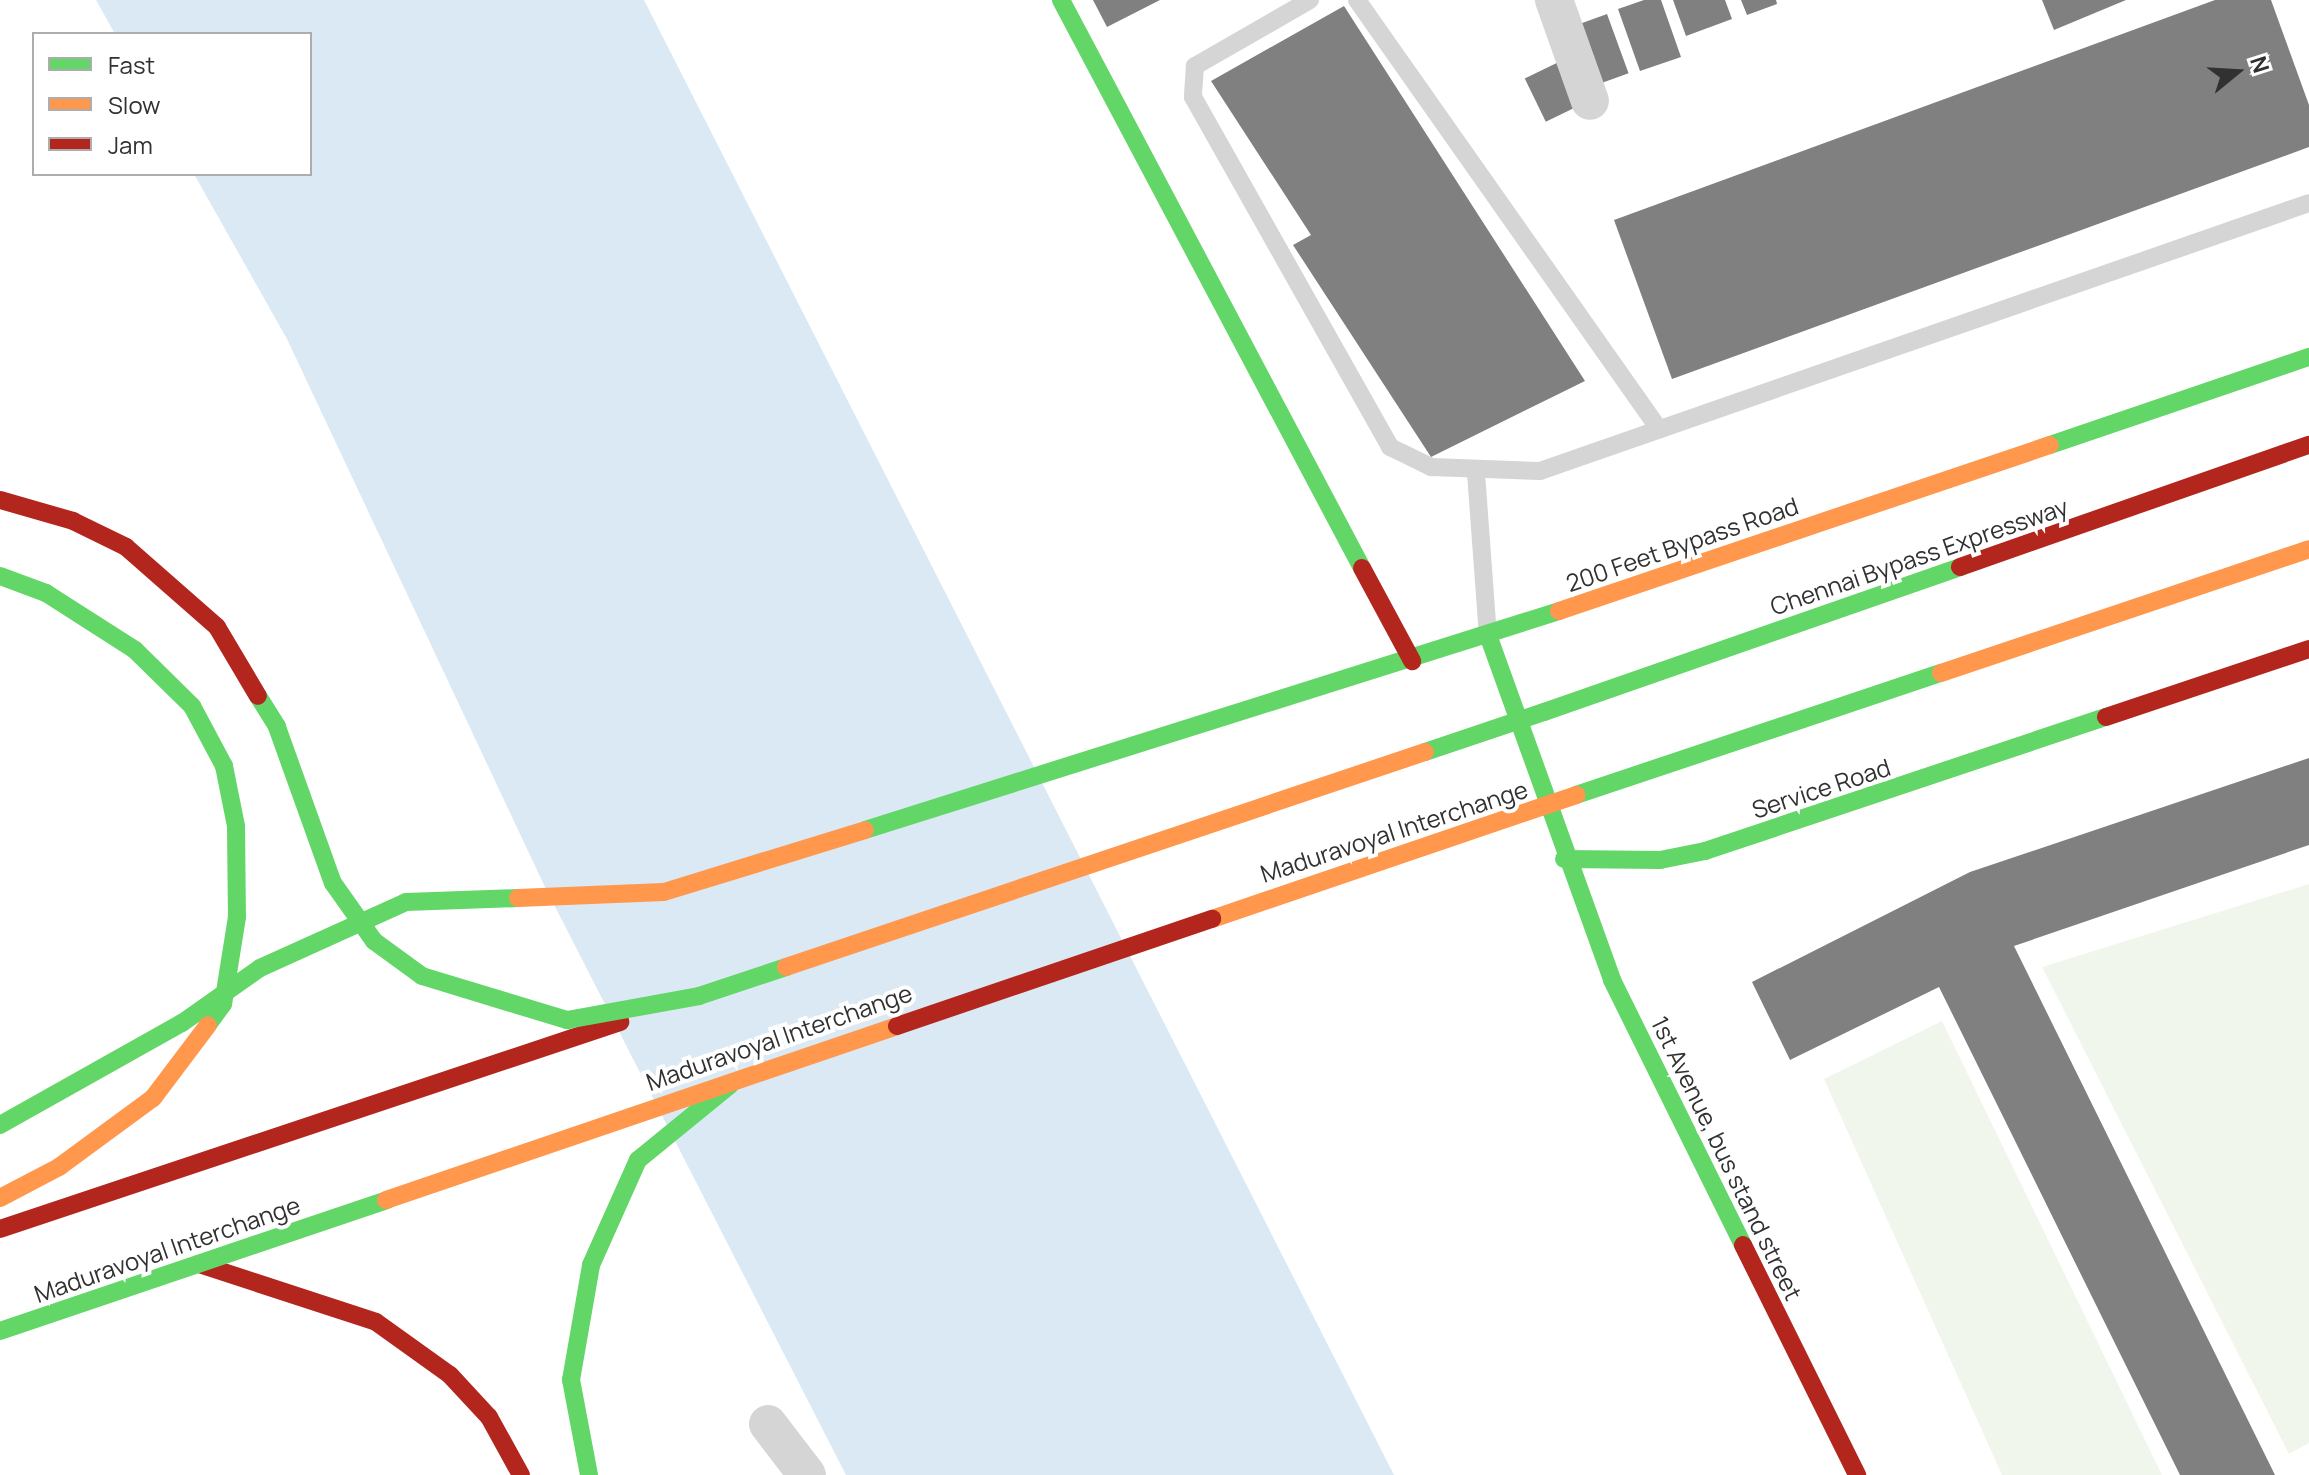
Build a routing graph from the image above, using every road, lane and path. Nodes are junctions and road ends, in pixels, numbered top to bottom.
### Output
1 (1061, 0) edge
2 (1310, 0) edge
3 (1357, 0) edge
4 (1554, 0) edge
5 (1590, 101) dead end
6 (2309, 203) edge
7 (2309, 357) edge
8 (1659, 429) junction
9 (2309, 445) edge
10 (1476, 473) junction
11 (0, 500) edge
12 (2309, 549) edge
13 (0, 576) edge
14 (1488, 635) junction
15 (2309, 649) edge
16 (1412, 661) junction
17 (1564, 859) junction
18 (699, 996) junction
19 (744, 1073) junction
20 (0, 1125) edge
21 (0, 1198) edge
22 (0, 1229) edge
23 (199, 1264) junction
24 (0, 1331) edge
25 (768, 1424) dead end
26 (521, 1475) edge
27 (589, 1475) edge
28 (807, 1475) edge
29 (1857, 1475) edge

1 - 16 main road
2 - 10 lane
3 - 8 lane
4 - 5 street
6 - 8 lane
7 - 14 main road, 200 Feet Bypass Road
8 - 10 lane
9 - 18 main road, Chennai Bypass Expressway, bridge
10 - 14 lane
11 - 18 main road, bridge
12 - 19 main road, Maduravoyal Interchange, bridge
13 - 21 main road, bridge
14 - 16 main road, 200 Feet Bypass Road
14 - 17 main road
15 - 17 main road, Service Road
16 - 20 main road, 200 Feet Bypass Road
17 - 29 main road, 1st Avenue, bus stand street
18 - 22 main road, bridge
19 - 23 main road, Maduravoyal Interchange, bridge
19 - 27 main road, bridge
23 - 24 main road, Maduravoyal Interchange, bridge
23 - 26 main road
25 - 28 street

